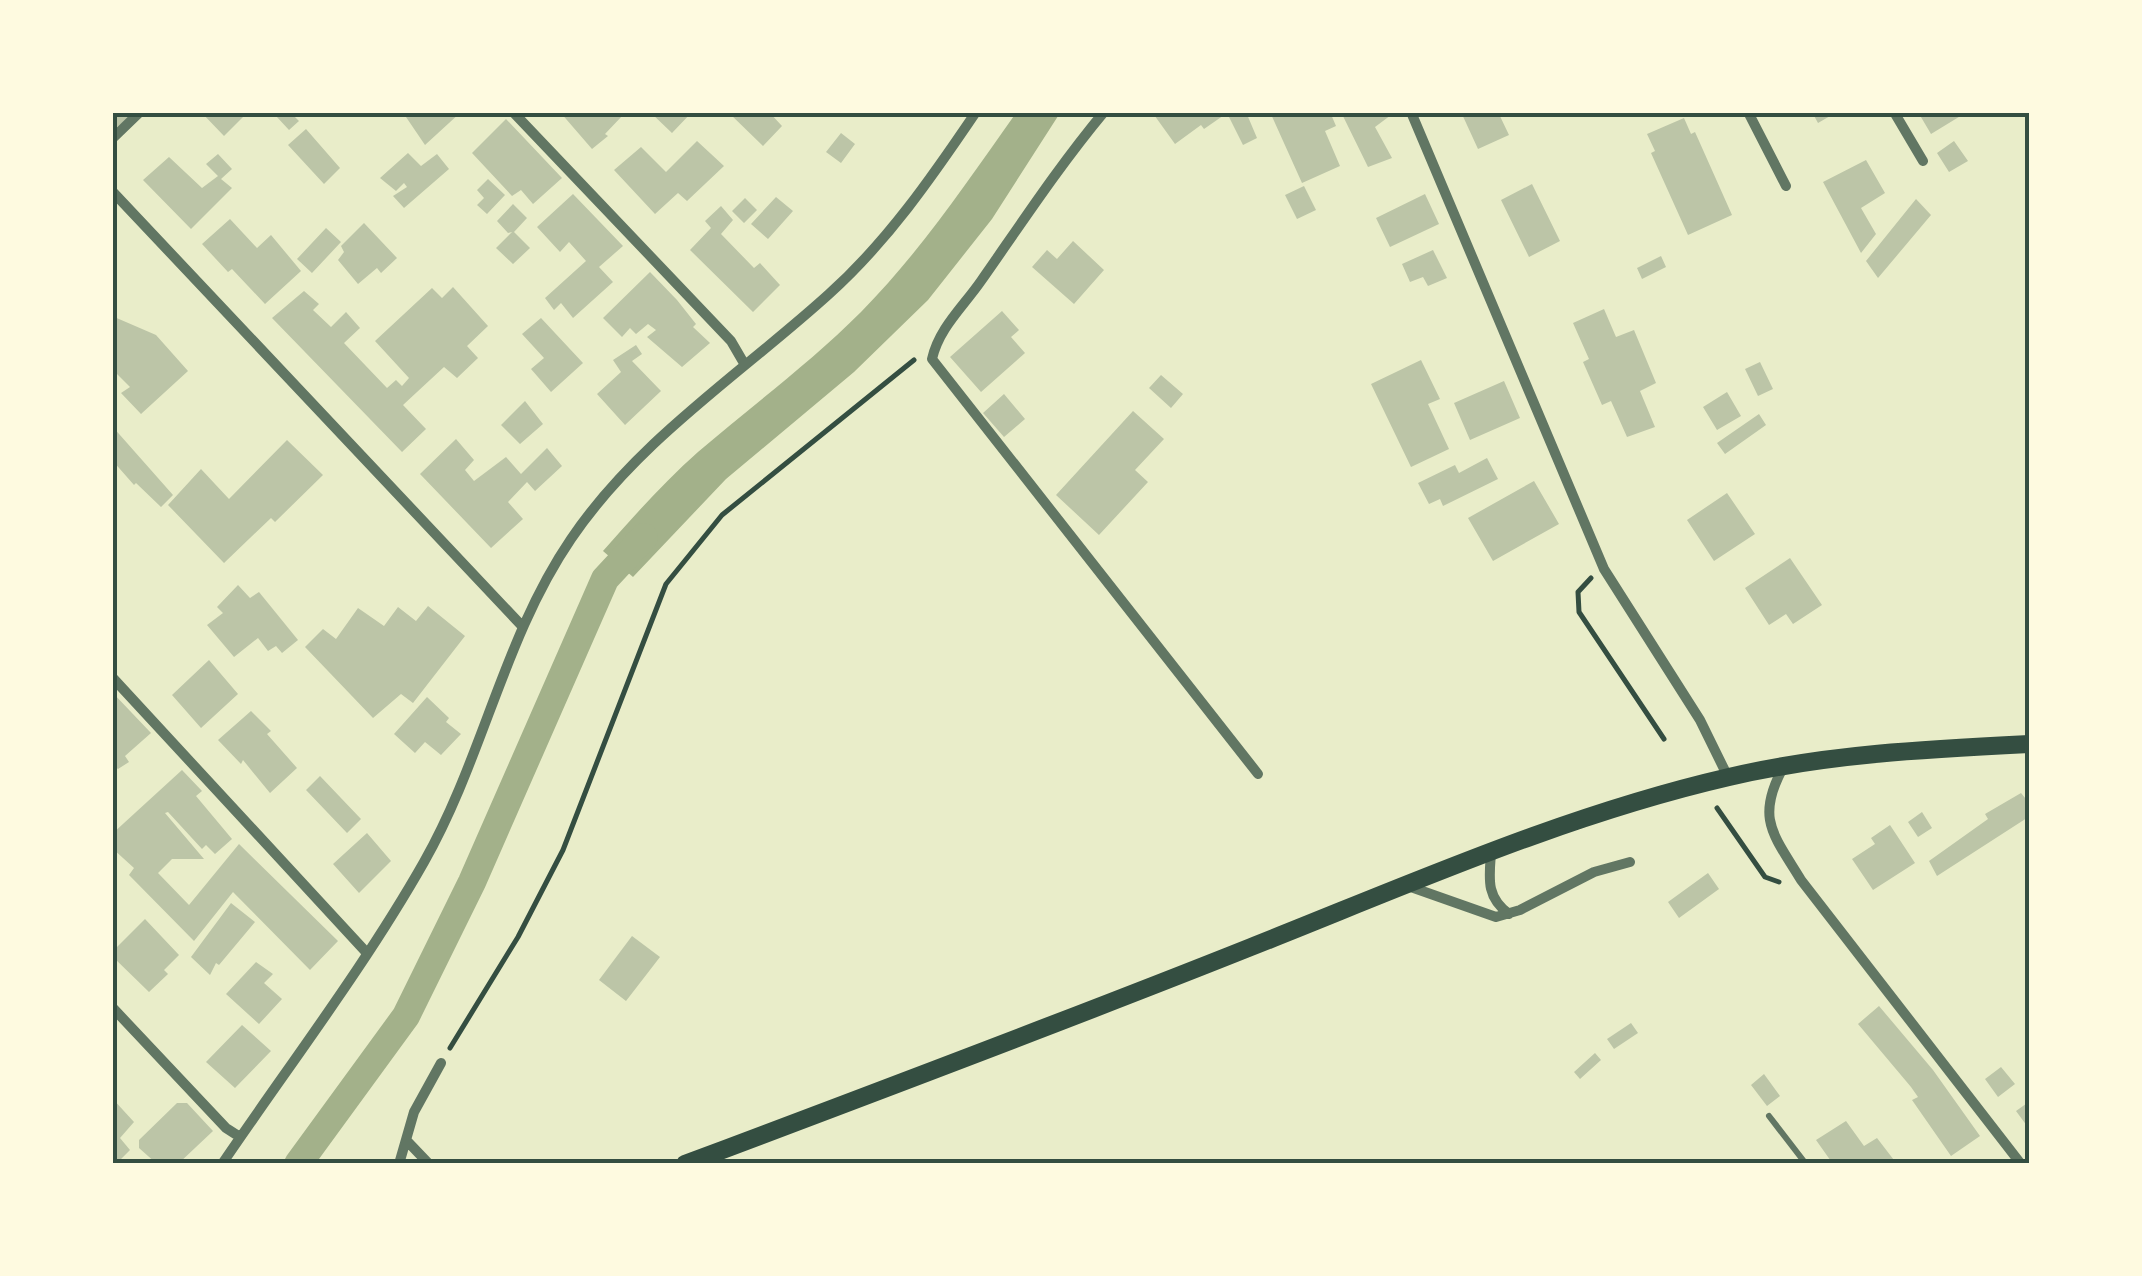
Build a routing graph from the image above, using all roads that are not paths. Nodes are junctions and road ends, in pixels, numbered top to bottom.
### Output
1 (140, 112) edge
2 (514, 112) edge
3 (976, 112) edge
4 (1104, 112) edge
5 (1411, 112) edge
6 (1748, 112) edge
7 (1894, 112) edge
8 (112, 140) edge
9 (1922, 161) dead end
10 (1786, 186) dead end
11 (112, 192) edge
12 (746, 365) junction
13 (523, 627) junction
14 (112, 677) edge
15 (2030, 744) edge
16 (1785, 766) junction
17 (1258, 774) dead end
18 (1728, 777) junction
19 (1491, 852) junction
20 (1630, 862) dead end
21 (1408, 885) junction
22 (1509, 914) junction
23 (366, 952) junction
24 (112, 1006) edge
25 (441, 1063) road end
26 (1769, 1116) dead end
27 (240, 1137) junction
28 (408, 1142) junction
29 (222, 1164) edge
30 (400, 1164) edge
31 (429, 1164) edge
32 (685, 1164) edge
33 (1806, 1164) edge
34 (2021, 1164) edge

1 - 8 street
2 - 12 street
3 - 12 street
4 - 17 street
5 - 18 street
6 - 10 street
7 - 9 street
11 - 13 street
12 - 13 street
13 - 23 street
14 - 23 street
15 - 16 main road
16 - 18 main road
16 - 34 street
18 - 19 main road
19 - 21 main road
19 - 22 street
20 - 22 street
21 - 22 street
21 - 32 main road
23 - 27 street
24 - 27 street
25 - 28 street
26 - 33 lane
27 - 29 street
28 - 30 street
28 - 31 street

